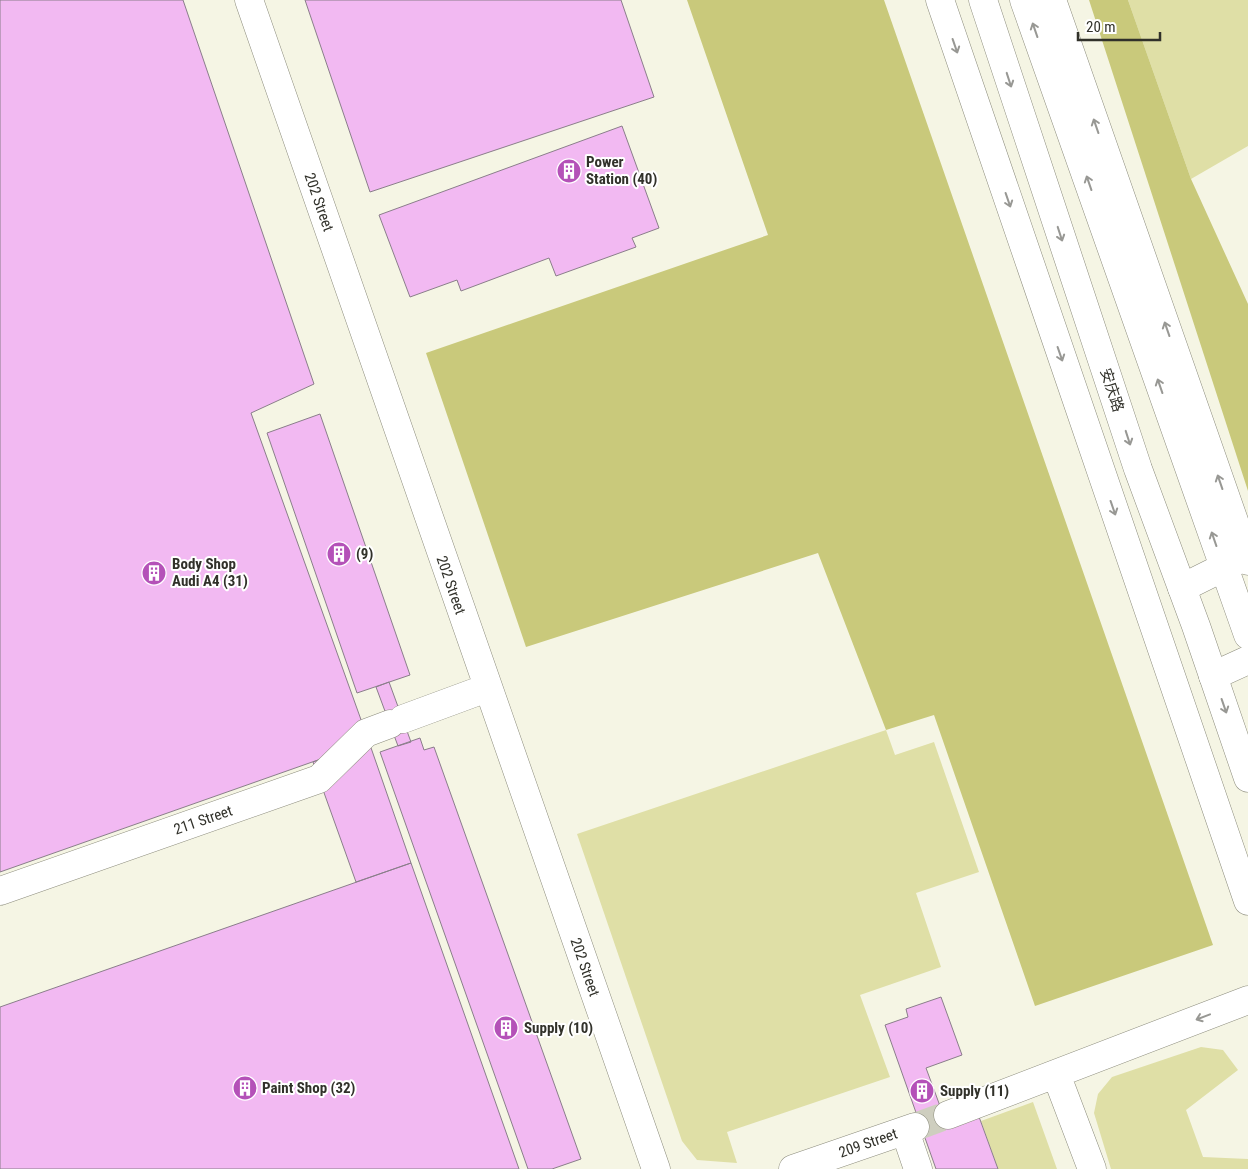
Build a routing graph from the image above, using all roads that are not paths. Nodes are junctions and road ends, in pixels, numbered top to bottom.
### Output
1 (248, 0) edge
2 (940, 0) edge
3 (983, 0) edge
4 (1024, 0) edge
5 (1052, 0) edge
6 (1242, 560) edge
7 (1182, 588) junction
8 (1196, 626) junction
9 (1248, 635) edge
10 (1158, 641) junction
11 (1248, 660) edge
12 (1214, 676) junction
13 (487, 688) junction
14 (1248, 778) edge
15 (0, 891) edge
16 (1248, 901) edge
17 (1248, 1000) edge
18 (1056, 1074) junction
19 (948, 1115) tunnel mouth
20 (656, 1169) edge
21 (793, 1169) edge
22 (918, 1169) edge
23 (1092, 1169) edge

1 - 13 street, 202 Street
2 -> 10 street
3 -> 7 street, 安庆路
6 -> 4 street
6 -> 5 street
6 - 7 street
6 - 9 street
7 - 8 street, 安庆路
8 - 10 street
8 - 12 street, 安庆路
10 - 16 street
11 - 12 street
12 -> 14 street, 安庆路
13 - 15 street, 211 Street
13 - 20 street, 202 Street
17 -> 18 street
18 - 19 street
18 - 23 street
21 - 22 street, 209 Street

